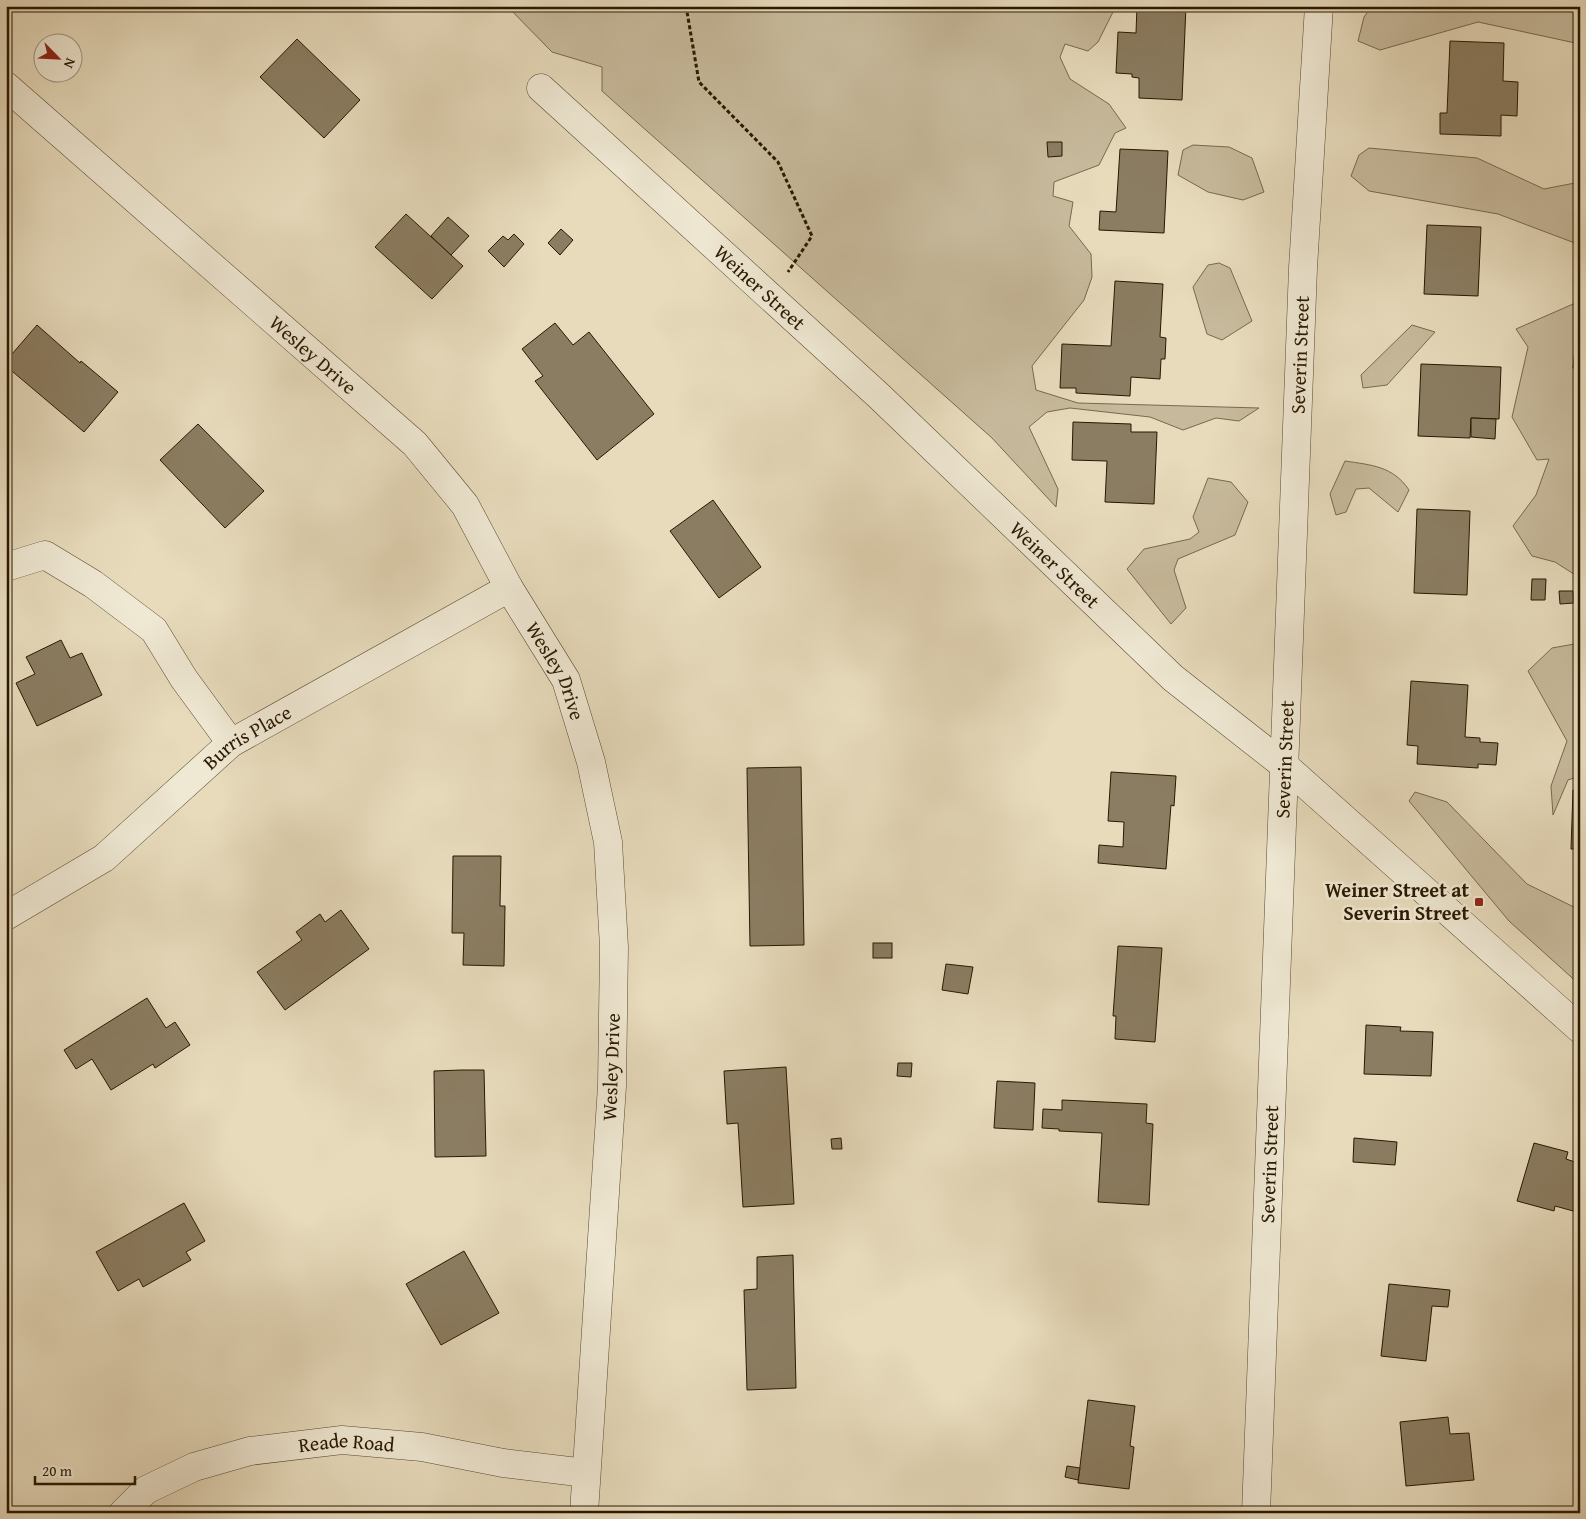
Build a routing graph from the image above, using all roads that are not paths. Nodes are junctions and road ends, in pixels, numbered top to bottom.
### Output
1 (1319, 6) edge
2 (6, 86) edge
3 (541, 88) dead end
4 (6, 567) edge
5 (509, 588) junction
6 (231, 743) junction
7 (1285, 766) junction
8 (6, 916) edge
9 (1580, 1029) edge
10 (586, 1473) junction
11 (123, 1513) edge
12 (584, 1513) edge
13 (1256, 1513) edge

1 - 7 street, Severin Street
2 - 5 street, Wesley Drive
3 - 7 street, Weiner Street
4 - 6 street
5 - 6 street, Burris Place
5 - 10 street, Wesley Drive
6 - 8 street, Burris Place
7 - 9 street, Weiner Street
7 - 13 street, Severin Street
10 - 11 street, Reade Road
10 - 12 street, Wesley Drive

